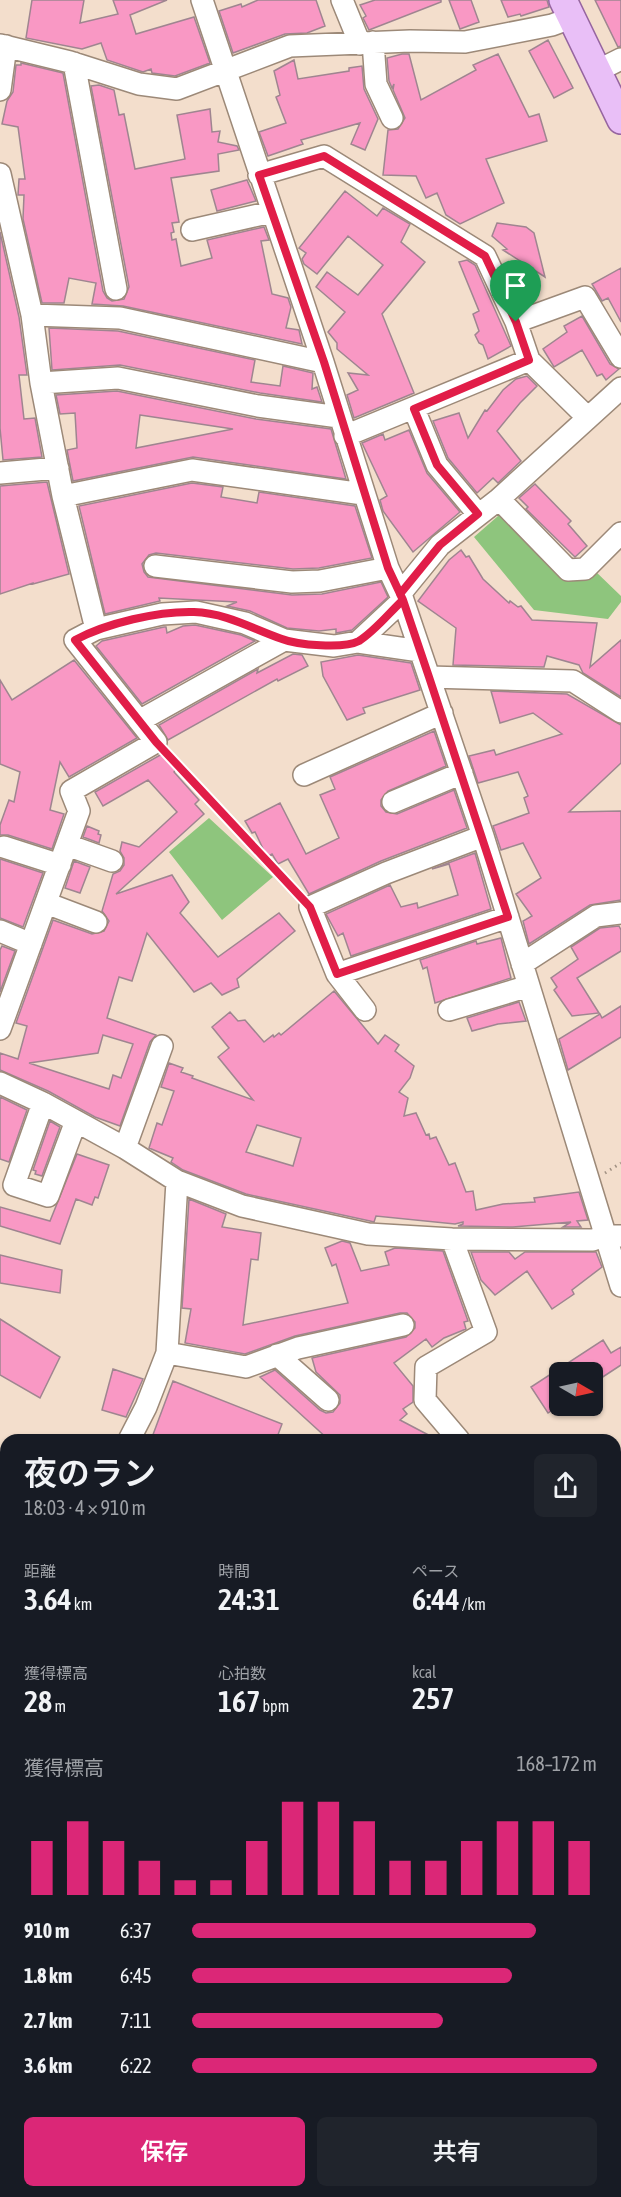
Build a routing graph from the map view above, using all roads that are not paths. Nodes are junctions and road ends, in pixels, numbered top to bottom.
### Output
1 (202, 0) edge
2 (342, 0) edge
3 (567, 9) edge
4 (366, 43) junction
5 (3, 45) edge
6 (621, 59) edge
7 (74, 63) junction
8 (597, 71) junction
9 (226, 72) junction
10 (0, 90) edge
11 (392, 118) dead end
12 (621, 120) edge
13 (0, 174) edge
14 (259, 175) junction
15 (272, 212) junction
16 (192, 230) dead end
17 (116, 289) dead end
18 (32, 315) junction
19 (516, 322) junction
20 (621, 357) edge
21 (529, 360) junction
22 (324, 362) junction
23 (41, 383) junction
24 (621, 388) edge
25 (414, 409) junction
26 (587, 417) junction
27 (342, 426) junction
28 (58, 468) junction
29 (0, 473) edge
30 (363, 494) junction
31 (63, 496) junction
32 (499, 499) junction
33 (478, 514) junction
34 (621, 533) edge
35 (155, 566) dead end
36 (388, 568) junction
37 (402, 597) junction
38 (96, 629) junction
39 (284, 640) junction
40 (358, 642) junction
41 (420, 651) junction
42 (429, 677) junction
43 (621, 712) edge
44 (442, 713) junction
45 (139, 721) junction
46 (462, 773) junction
47 (304, 775) dead end
48 (393, 802) dead end
49 (483, 836) junction
50 (67, 845) junction
51 (4, 847) dead end
52 (112, 861) dead end
53 (60, 865) junction
54 (46, 903) junction
55 (621, 913) edge
56 (508, 917) junction
57 (96, 922) dead end
58 (0, 931) edge
59 (31, 944) junction
60 (522, 964) junction
61 (337, 974) junction
62 (529, 986) junction
63 (365, 1010) dead end
64 (449, 1010) dead end
65 (0, 1029) edge
66 (162, 1046) dead end
67 (0, 1083) edge
68 (43, 1103) junction
69 (76, 1121) junction
70 (125, 1148) junction
71 (177, 1181) junction
72 (613, 1236) edge
73 (452, 1239) junction
74 (621, 1286) edge
75 (403, 1324) dead end
76 (167, 1353) junction
77 (277, 1355) junction
78 (328, 1400) dead end
79 (132, 1434) edge
80 (454, 1434) edge

1 - 9 street
2 - 4 street
3 - 4 street
3 - 8 main road
4 - 9 street
4 - 11 street
5 - 7 street
5 - 10 street
6 - 8 street
7 - 9 street
7 - 17 street
8 - 12 main road
9 - 14 street
13 - 18 street
14 - 15 street
14 - 19 street
15 - 16 street
15 - 22 street
18 - 22 street
18 - 23 street
19 - 20 street
19 - 21 street
21 - 25 street
21 - 26 street
22 - 27 street
23 - 27 street
23 - 28 street
24 - 26 street
25 - 27 street
25 - 33 street
26 - 32 street
27 - 30 street
28 - 29 street
28 - 31 street
30 - 31 street
30 - 36 street
31 - 38 street
32 - 33 street
32 - 34 street
33 - 37 street
35 - 36 street
36 - 37 street
37 - 40 street
37 - 41 street
38 - 39 street
38 - 45 street
39 - 40 street
39 - 45 street
40 - 41 street
41 - 42 street
42 - 43 street
42 - 44 street
44 - 46 street
44 - 47 street
45 - 50 street
46 - 48 street
46 - 49 street
49 - 56 street
49 - 61 street
50 - 52 street
50 - 53 street
51 - 53 street
53 - 54 street
54 - 57 street
54 - 59 street
55 - 60 street
56 - 60 street
56 - 61 street
58 - 59 street
59 - 65 street
60 - 62 street
61 - 63 street
62 - 64 street
62 - 72 street
66 - 70 street
67 - 68 street
68 - 69 street
68 - 69 street
69 - 70 street
70 - 71 street
71 - 73 street
71 - 76 street
72 - 73 street
72 - 74 street
73 - 80 street
75 - 77 street
76 - 77 street
76 - 79 street
77 - 78 street

